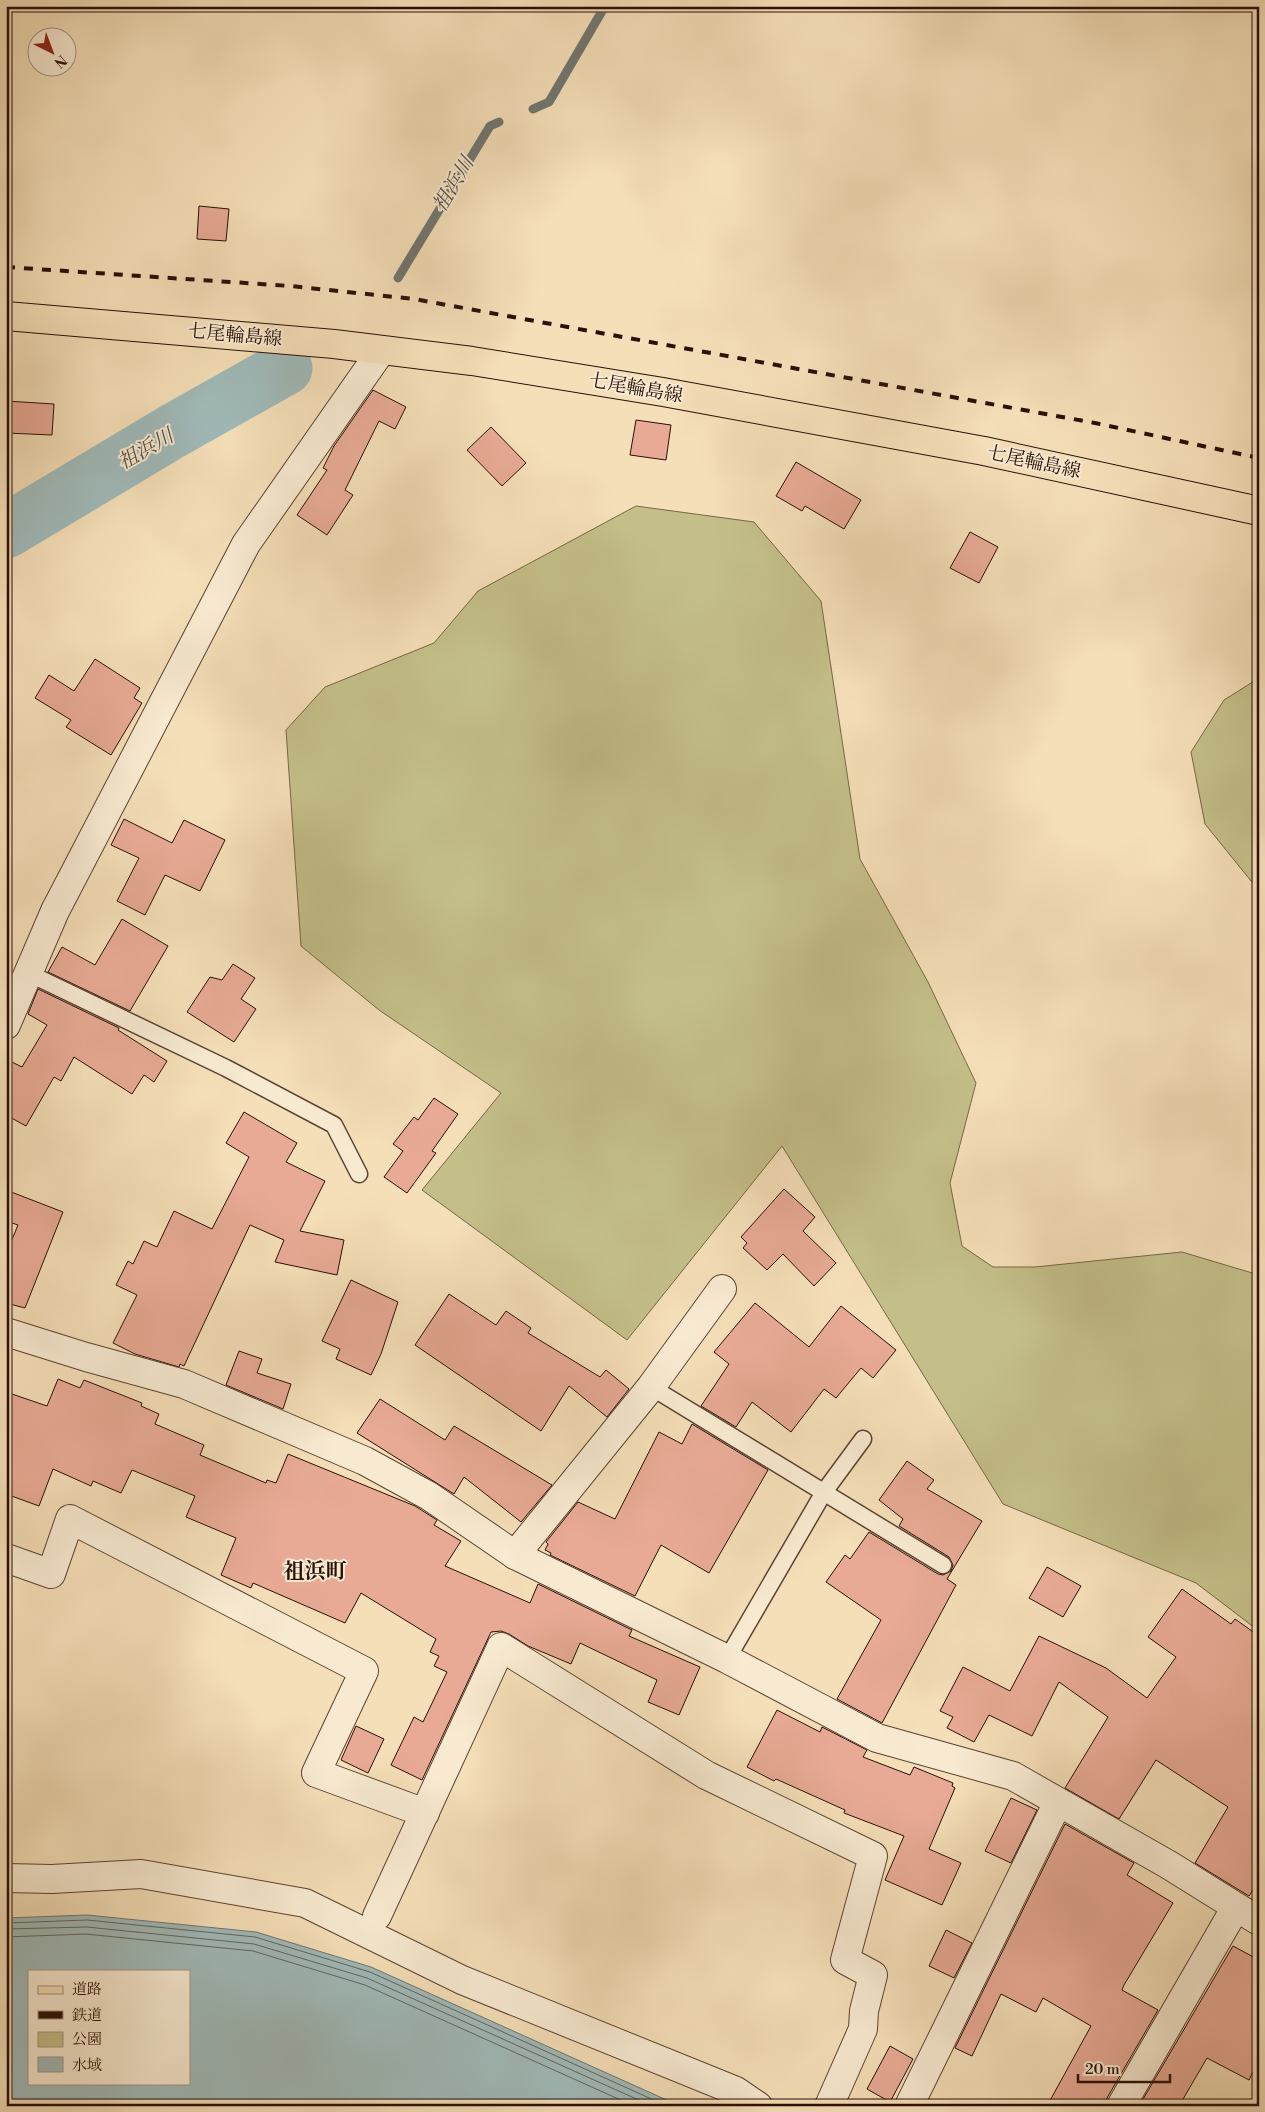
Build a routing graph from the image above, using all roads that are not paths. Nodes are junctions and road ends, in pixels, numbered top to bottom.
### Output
1 (6, 316) edge
2 (381, 351) junction
3 (1259, 510) edge
4 (28, 973) junction
5 (6, 1024) edge
6 (359, 1174) dead end
7 (722, 1289) dead end
8 (6, 1332) edge
9 (651, 1387) junction
10 (863, 1439) dead end
11 (824, 1492) junction
12 (515, 1555) junction
13 (6, 1558) edge
14 (943, 1565) dead end
15 (727, 1659) junction
16 (1058, 1802) junction
17 (424, 1812) junction
18 (6, 1878) edge
19 (1247, 1914) edge
20 (377, 1916) dead end
21 (758, 2106) edge
22 (829, 2106) edge
23 (909, 2106) edge
24 (1121, 2106) edge

1 - 2 main road, 七尾輪島線
2 - 3 main road, 七尾輪島線
2 - 4 street
4 - 5 street
4 - 6 lane
7 - 9 street
8 - 12 street
9 - 11 lane
9 - 12 street
10 - 11 lane
11 - 14 lane
11 - 15 lane
12 - 15 street
13 - 17 street
15 - 16 street
16 - 19 street
16 - 23 street
17 - 20 street
17 - 22 street
18 - 21 street
19 - 24 street

